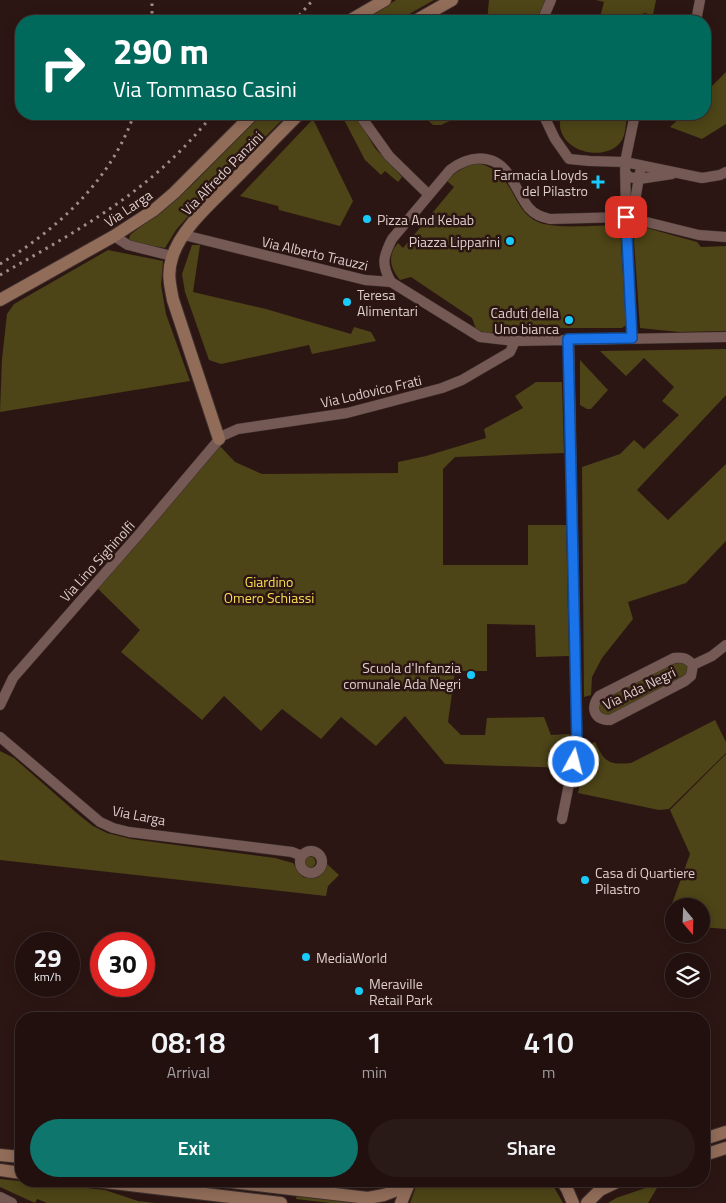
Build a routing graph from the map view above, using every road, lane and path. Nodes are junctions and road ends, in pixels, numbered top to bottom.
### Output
1 (385, 0) edge
2 (452, 0) edge
3 (551, 0) edge
4 (700, 0) edge
5 (359, 15) edge
6 (426, 15) edge
7 (545, 15) edge
8 (697, 15) edge
9 (246, 120) edge
10 (293, 120) edge
11 (363, 120) edge
12 (546, 120) edge
13 (634, 120) edge
14 (642, 165) junction
15 (625, 167) junction
16 (726, 172) edge
17 (684, 173) junction
18 (639, 178) junction
19 (429, 195) junction
20 (629, 218) junction
21 (184, 235) junction
22 (114, 236) junction
23 (726, 236) edge
24 (172, 256) junction
25 (391, 282) junction
26 (0, 300) edge
27 (726, 337) edge
28 (632, 338) junction
29 (568, 339) junction
30 (515, 340) junction
31 (220, 438) junction
32 (726, 646) edge
33 (693, 665) junction
34 (0, 705) edge
35 (0, 737) edge
36 (562, 820) dead end
37 (302, 856) dead end
38 (726, 1132) edge
39 (710, 1136) edge
40 (726, 1148) edge
41 (710, 1152) edge
42 (0, 1155) edge
43 (15, 1156) edge
44 (0, 1170) edge
45 (15, 1172) edge
46 (146, 1187) edge
47 (274, 1187) edge
48 (401, 1187) edge
49 (407, 1187) edge
50 (566, 1187) edge
51 (606, 1187) edge
52 (0, 1197) edge
53 (12, 1203) edge
54 (281, 1203) edge
55 (401, 1203) edge
56 (573, 1203) edge
57 (587, 1203) edge

1 - 5 street
2 - 6 street
3 - 7 street
4 - 8 street
9 - 22 street, Via Larga
10 - 21 street, Via Alfredo Panzini
11 - 19 street
12 - 15 street
13 - 15 street
14 - 15 street
14 - 17 street
14 - 18 street
15 - 18 street
15 - 20 street
16 - 17 street
17 - 18 street
18 - 20 street
19 - 20 street
19 - 25 street
20 - 23 street
20 - 28 street
21 - 24 street, Via Alfredo Panzini
21 - 25 street, Via Alberto Trauzzi
22 - 24 street
22 - 26 street, Via Larga
24 - 31 street, Via Alfredo Panzini
25 - 30 street, Via Alberto Trauzzi
27 - 28 street, Via Alberto Trauzzi
28 - 29 street, Via Alberto Trauzzi
29 - 30 street, Via Alberto Trauzzi
29 - 36 street
30 - 31 street, Via Lodovico Frati
31 - 34 street, Via Lino Sighinolfi
32 - 33 street, Via Ada Negri
33 - 33 street, Via Ada Negri
35 - 37 street, Via Larga
38 - 39 street
40 - 41 street
42 - 43 street
44 - 45 street
46 - 54 street
47 - 48 street
49 - 55 street
50 - 56 street
51 - 57 street
52 - 53 street

